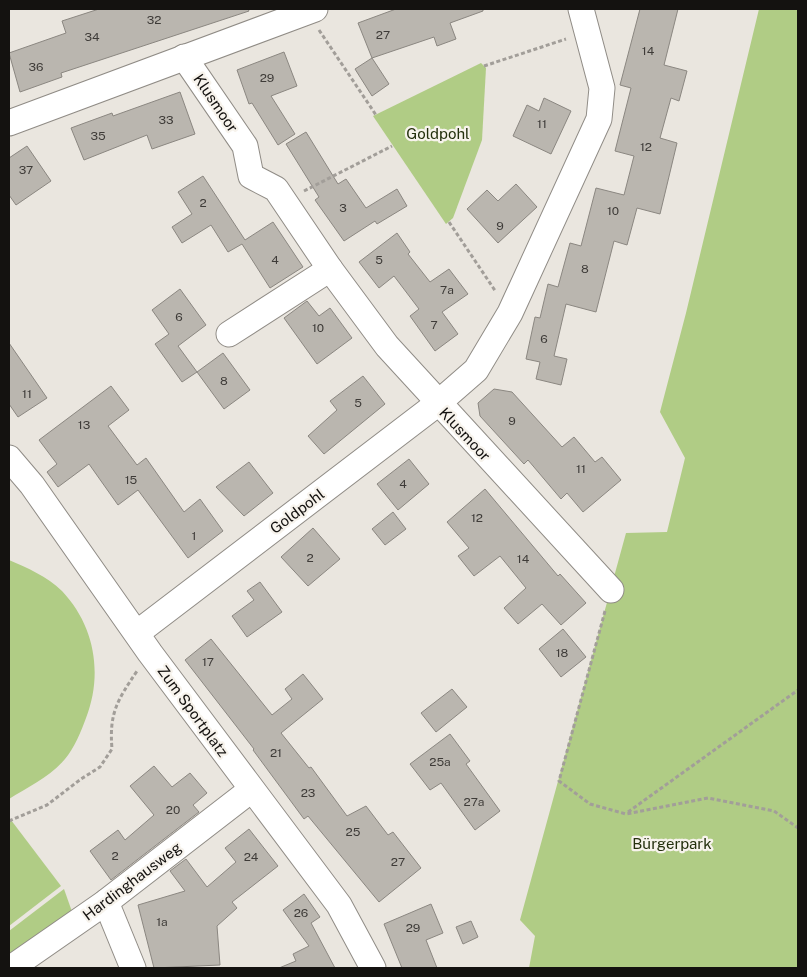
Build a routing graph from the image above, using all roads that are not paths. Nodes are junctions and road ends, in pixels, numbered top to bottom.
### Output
1 (580, 9) edge
2 (310, 10) edge
3 (184, 57) junction
4 (9, 122) edge
5 (330, 269) junction
6 (229, 334) dead end
7 (437, 404) junction
8 (9, 458) edge
9 (611, 590) road end
10 (144, 642) junction
11 (251, 790) junction
12 (106, 902) junction
13 (11, 968) edge
14 (133, 968) edge
15 (373, 968) edge

1 - 7 street, Goldpohl
2 - 3 street
3 - 4 street
3 - 5 street, Klusmoor
5 - 6 street
5 - 7 street, Klusmoor
7 - 9 street, Klusmoor
7 - 10 street, Goldpohl
8 - 10 street, Zum Sportplatz
10 - 11 street, Zum Sportplatz
11 - 12 street, Hardinghausweg
11 - 15 street, Zum Sportplatz
12 - 13 street, Hardinghausweg
12 - 14 street

